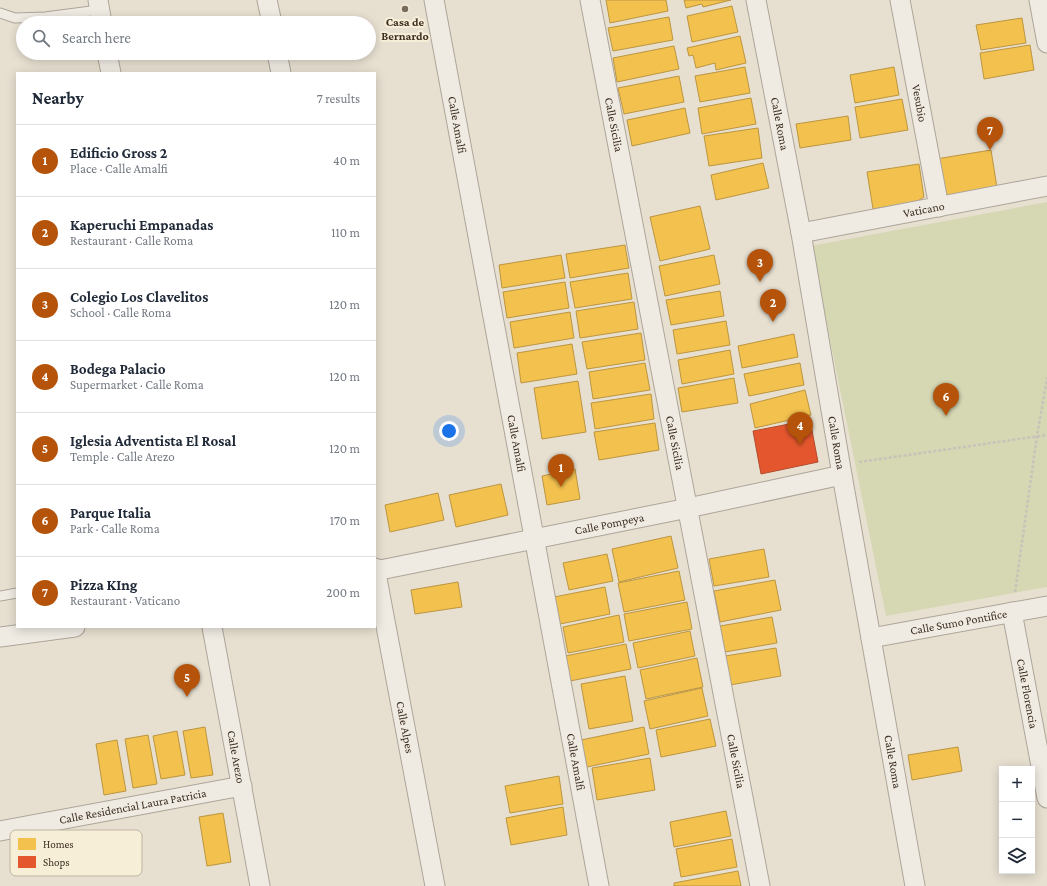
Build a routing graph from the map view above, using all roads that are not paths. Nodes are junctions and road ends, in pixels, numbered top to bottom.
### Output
1 (267, 0) edge
2 (434, 0) edge
3 (590, 0) edge
4 (756, 0) edge
5 (900, 0) edge
6 (1039, 0) edge
7 (100, 11) edge
8 (0, 13) edge
9 (55, 16) edge
10 (270, 16) edge
11 (16, 18) edge
12 (1047, 43) edge
13 (108, 60) edge
14 (278, 60) edge
15 (111, 72) edge
16 (281, 72) edge
17 (1047, 186) edge
18 (939, 207) junction
19 (801, 233) junction
20 (841, 470) junction
21 (688, 508) junction
22 (534, 539) junction
23 (376, 570) edge
24 (376, 575) edge
25 (16, 593) edge
26 (0, 596) edge
27 (1047, 606) edge
28 (1012, 612) junction
29 (68, 628) edge
30 (212, 628) edge
31 (0, 637) edge
32 (871, 638) junction
33 (242, 786) junction
34 (1047, 798) edge
35 (0, 831) edge
36 (260, 886) edge
37 (435, 886) edge
38 (599, 886) edge
39 (760, 886) edge
40 (915, 886) edge

1 - 10 street
2 - 22 street, Calle Amalfi
3 - 21 street, Calle Sicilia
4 - 19 street, Calle Roma
5 - 18 street, Vesubio
6 - 12 street
7 - 9 lane
8 - 11 lane
13 - 15 street
14 - 16 street
17 - 18 street, Vaticano
18 - 19 street, Vaticano
19 - 20 street, Calle Roma
20 - 21 street, Calle Pompeya
20 - 32 street, Calle Roma
21 - 22 street, Calle Pompeya
21 - 39 street, Calle Sicilia
22 - 23 street, Calle Pompeya
22 - 38 street, Calle Amalfi
24 - 37 street, Calle Alpes
25 - 26 lane
27 - 28 street, Calle Sumo Pontifice
28 - 32 street, Calle Sumo Pontifice
28 - 34 street, Calle Florencia
29 - 31 street
30 - 33 street, Calle Arezo
32 - 40 street, Calle Roma
33 - 35 street, Calle Residencial Laura Patricia
33 - 36 street, Calle Arezo

